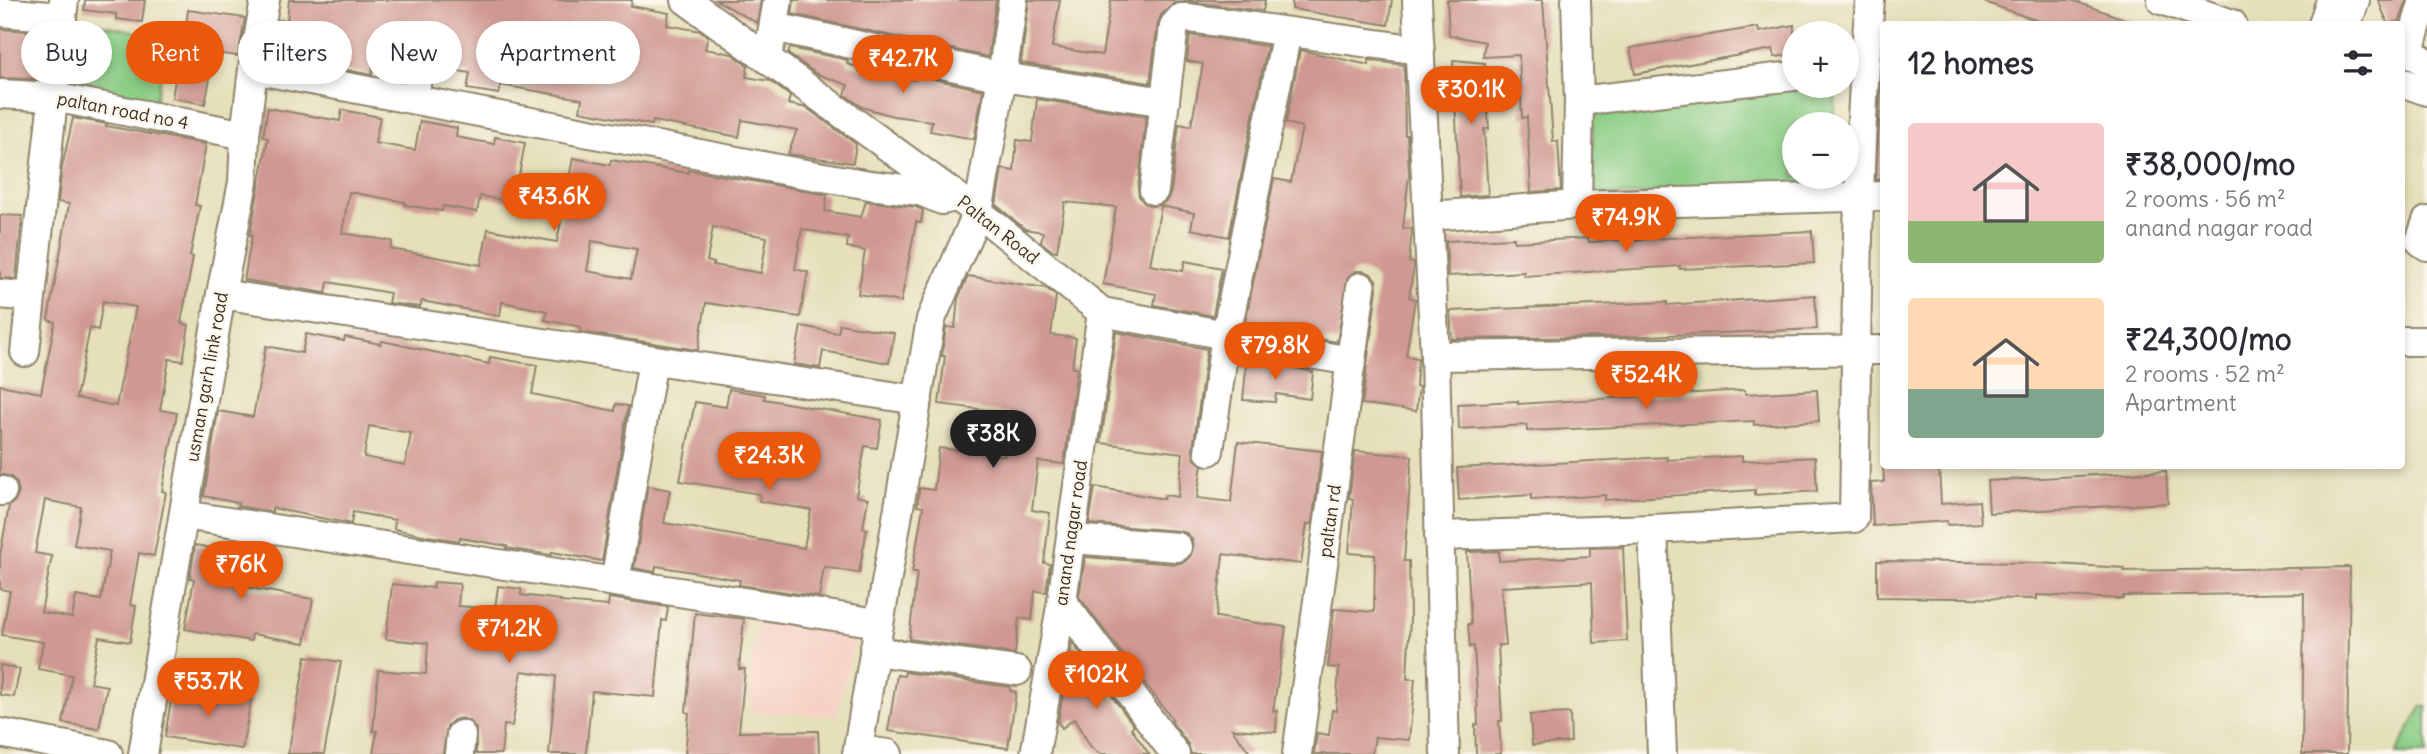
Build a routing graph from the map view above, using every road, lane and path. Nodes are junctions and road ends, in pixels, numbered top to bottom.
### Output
1 (265, 0) edge
2 (686, 0) edge
3 (1013, 0) edge
4 (1417, 0) edge
5 (1576, 0) edge
6 (1870, 0) edge
7 (2162, 0) edge
8 (2331, 0) edge
9 (2355, 0) edge
10 (2424, 0) edge
11 (63, 8) edge
12 (0, 12) edge
13 (776, 13) edge
14 (261, 21) edge
15 (2214, 21) edge
16 (2324, 21) edge
17 (2348, 21) edge
18 (1287, 32) junction
19 (1420, 51) junction
20 (767, 58) junction
21 (2427, 63) edge
22 (1864, 70) edge
23 (1002, 76) junction
24 (1782, 77) edge
25 (2405, 83) edge
26 (251, 84) edge
27 (334, 84) edge
28 (416, 84) edge
29 (2427, 91) edge
30 (0, 94) edge
31 (54, 97) junction
32 (414, 99) junction
33 (1579, 101) junction
34 (1165, 102) junction
35 (245, 135) junction
36 (1153, 190) dead end
37 (1871, 197) edge
38 (967, 205) junction
39 (1577, 205) junction
40 (1429, 216) junction
41 (2427, 221) edge
42 (2427, 246) edge
43 (1360, 287) dead end
44 (0, 294) edge
45 (221, 295) junction
46 (31, 297) junction
47 (1102, 312) junction
48 (1226, 335) junction
49 (2405, 341) edge
50 (2427, 341) edge
51 (1870, 350) edge
52 (25, 352) dead end
53 (1436, 356) junction
54 (653, 360) junction
55 (1352, 361) junction
56 (918, 400) junction
57 (1209, 451) dead end
58 (184, 515) junction
59 (1653, 529) junction
60 (1439, 536) junction
61 (1071, 539) junction
62 (1177, 547) dead end
63 (615, 582) junction
64 (1062, 601) junction
65 (878, 622) junction
66 (874, 651) junction
67 (1017, 671) dead end
68 (0, 733) edge
69 (857, 752) edge
70 (108, 754) edge
71 (143, 754) edge
72 (888, 754) edge
73 (1035, 754) edge
74 (1175, 754) edge
75 (1297, 754) edge
76 (1445, 754) edge
77 (1662, 754) edge

1 - 14 street, usman garh link road
2 - 20 street, Paltan Road
3 - 23 street
4 - 19 street
5 - 33 street
6 - 22 street
7 - 15 street
8 - 16 street
9 - 17 street
10 - 21 street
11 - 12 street
11 - 31 street
13 - 20 street
13 - 23 street
18 - 19 street
18 - 34 street
18 - 48 street
19 - 40 street
20 - 38 street, Paltan Road
22 - 37 street
23 - 34 street
23 - 38 street
24 - 33 street
25 - 29 street
26 - 35 street, usman garh link road
27 - 32 street
28 - 32 street
30 - 31 street, paltan road no 4
31 - 35 street, paltan road no 4
31 - 46 street
32 - 38 street
33 - 39 street
34 - 36 street
35 - 45 street, usman garh link road
37 - 39 street
37 - 51 street
38 - 47 street, Paltan Road
38 - 56 street
39 - 40 street
40 - 53 street
41 - 42 street
43 - 55 street, paltan rd
44 - 46 street
45 - 54 street
45 - 58 street, usman garh link road
46 - 52 street
47 - 48 street, Paltan Road
47 - 61 street, anand nagar road
48 - 55 street, Paltan Road
48 - 57 street
49 - 50 street
51 - 53 street
51 - 59 street
53 - 60 street
54 - 56 street
54 - 63 street
55 - 75 street, paltan rd
56 - 65 street
58 - 63 street
58 - 71 street, usman garh link road
59 - 60 street
59 - 77 street
60 - 76 street
61 - 62 street
61 - 64 street, anand nagar road
63 - 65 street
64 - 73 street, anand nagar road
64 - 74 street
65 - 66 street
66 - 67 street
66 - 69 street
68 - 70 street
69 - 72 street

